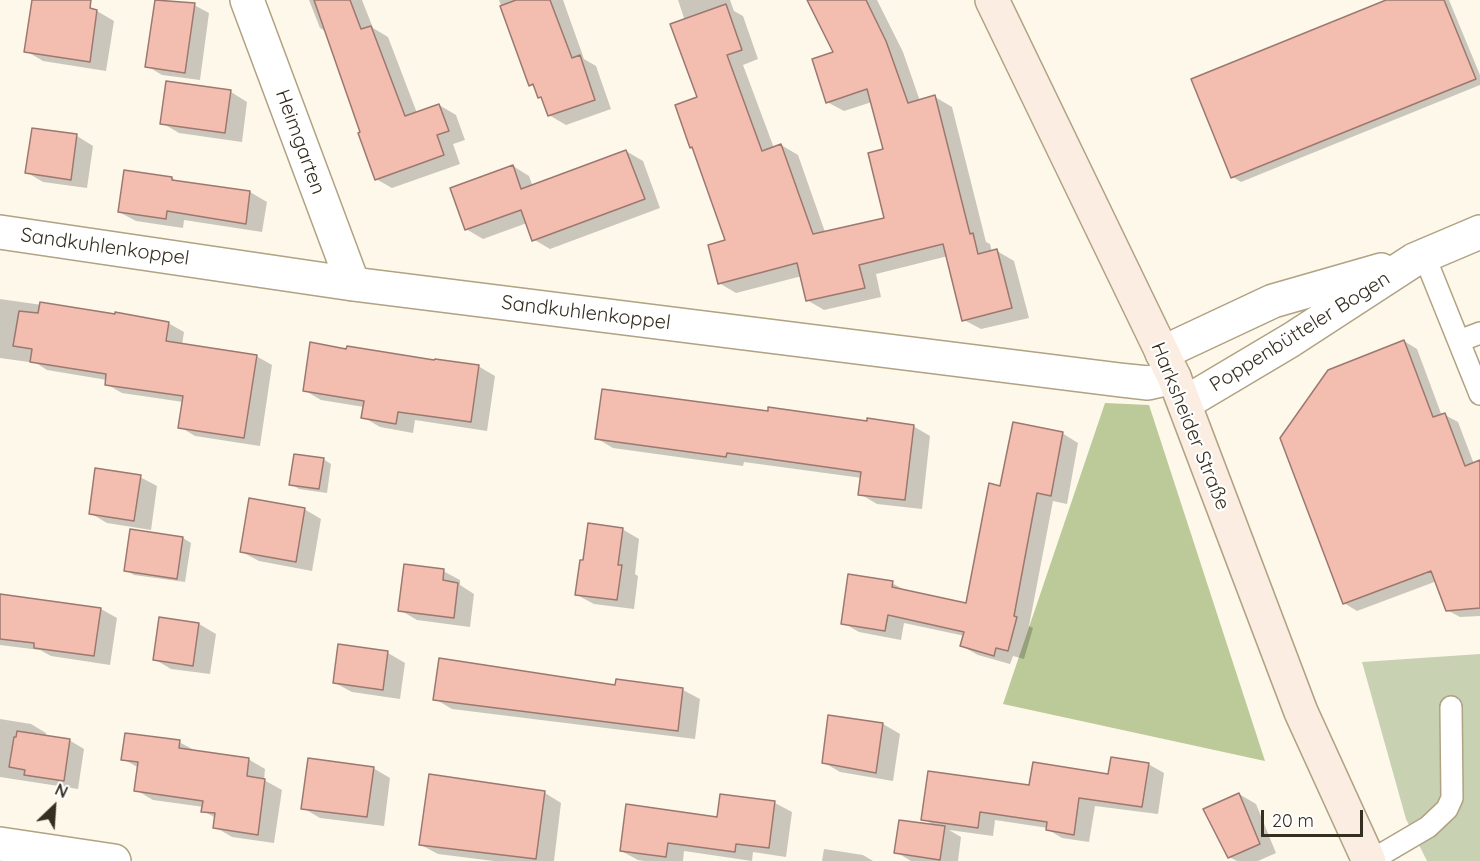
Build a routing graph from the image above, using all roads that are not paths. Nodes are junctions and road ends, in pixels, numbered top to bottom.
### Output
1 (247, 0) edge
2 (992, 0) edge
3 (0, 231) edge
4 (1480, 232) edge
5 (1419, 257) junction
6 (352, 284) junction
7 (1480, 333) edge
8 (1459, 341) junction
9 (1174, 378) junction
10 (1480, 394) edge
11 (1451, 707) dead end
12 (0, 844) edge
13 (114, 861) edge
14 (1369, 861) edge

1 - 6 street, Heimgarten
2 - 9 main road, Harksheider Straße
3 - 6 street, Sandkuhlenkoppel
4 - 5 street, Poppenbütteler Bogen
5 - 8 lane
5 - 9 street, Poppenbütteler Bogen
5 - 9 street, Poppenbütteler Bogen
6 - 9 street, Sandkuhlenkoppel
7 - 8 lane
8 - 10 lane
9 - 14 main road, Harksheider Straße
11 - 14 lane
12 - 13 street

